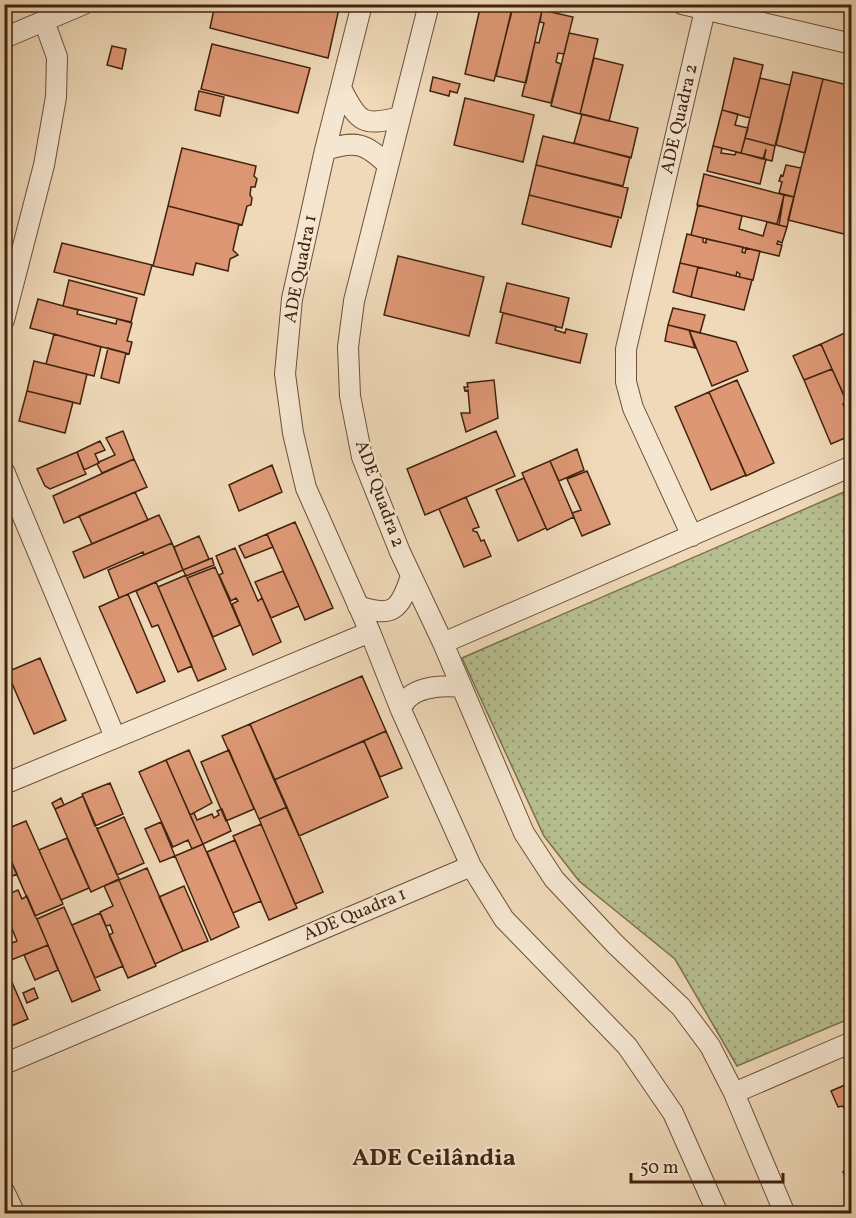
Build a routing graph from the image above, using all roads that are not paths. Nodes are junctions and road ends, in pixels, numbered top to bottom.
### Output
1 (84, 4) edge
2 (362, 4) edge
3 (429, 4) edge
4 (682, 4) edge
5 (705, 10) junction
6 (44, 21) junction
7 (4, 38) edge
8 (852, 44) edge
9 (342, 90) junction
10 (400, 117) junction
11 (325, 150) junction
12 (388, 165) junction
13 (4, 320) edge
14 (852, 466) edge
15 (4, 471) edge
16 (692, 536) junction
17 (411, 576) junction
18 (358, 606) junction
19 (370, 632) junction
20 (443, 643) junction
21 (461, 687) junction
22 (401, 710) junction
23 (115, 737) junction
24 (4, 784) edge
25 (471, 866) junction
26 (852, 1042) edge
27 (4, 1064) edge
28 (734, 1093) junction
29 (4, 1191) edge
30 (15, 1214) edge
31 (718, 1214) edge
32 (785, 1214) edge

1 - 6 street
2 - 9 street, ADE Quadra 1
3 - 10 street, ADE Quadra 2
4 - 5 street
5 - 8 street
5 - 16 street, ADE Quadra 2
6 - 7 street
6 - 13 street
9 - 10 street
9 - 11 street, ADE Quadra 1
10 - 12 street, ADE Quadra 2
11 - 12 street
11 - 18 street, ADE Quadra 1
12 - 17 street, ADE Quadra 2
14 - 16 street
15 - 23 street
16 - 20 street
17 - 18 street
17 - 20 street, ADE Quadra 2
18 - 19 street, ADE Quadra 1
19 - 22 street, ADE Quadra 1
19 - 23 street
20 - 21 street, ADE Quadra 2
21 - 22 street
21 - 28 street, ADE Quadra 2
22 - 25 street, ADE Quadra 1
23 - 24 street
25 - 27 street, ADE Quadra 1
25 - 31 street
26 - 28 street
28 - 32 street, ADE Quadra 2
29 - 30 street

